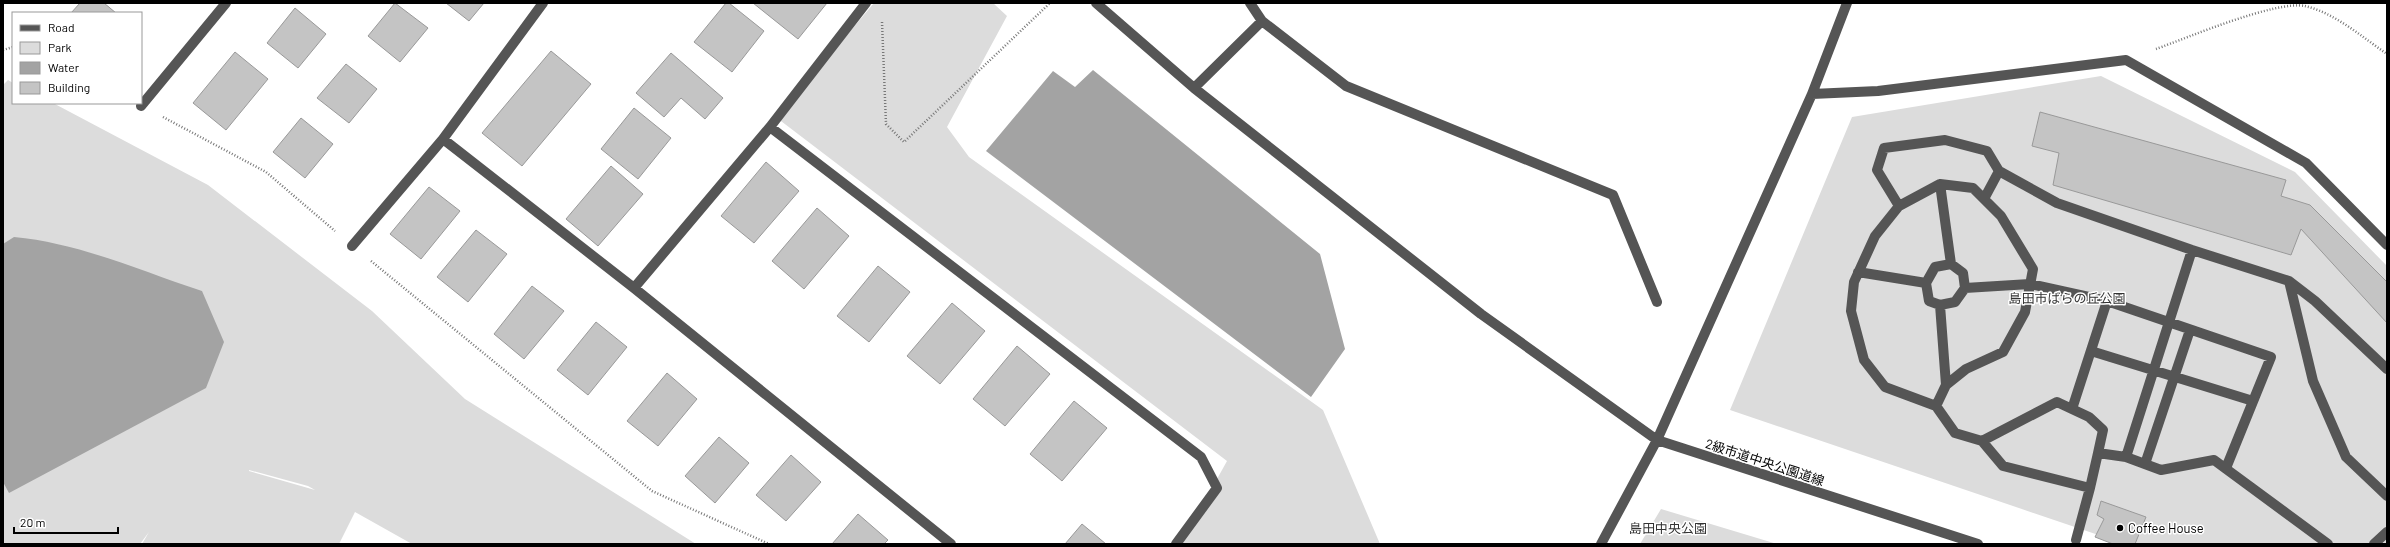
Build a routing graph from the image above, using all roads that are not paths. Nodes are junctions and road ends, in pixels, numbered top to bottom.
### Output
1 (226, 3) edge
2 (543, 3) edge
3 (866, 3) edge
4 (1096, 3) edge
5 (1250, 3) edge
6 (1847, 3) edge
7 (1262, 21) junction
8 (1194, 88) junction
9 (1812, 94) junction
10 (141, 106) road end
11 (770, 127) junction
12 (443, 139) junction
13 (1999, 171) junction
14 (1940, 184) junction
15 (1984, 199) junction
16 (1899, 206) junction
17 (2387, 245) edge
18 (352, 246) road end
19 (2192, 250) junction
20 (1951, 264) junction
21 (1858, 272) junction
22 (2289, 281) junction
23 (1926, 282) junction
24 (2030, 284) junction
25 (634, 288) junction
26 (1965, 288) junction
27 (2107, 301) junction
28 (1657, 302) dead end
29 (1940, 305) junction
30 (2190, 330) junction
31 (2091, 352) junction
32 (2387, 369) edge
33 (1946, 385) junction
34 (2253, 402) junction
35 (1936, 406) junction
36 (2072, 409) junction
37 (1657, 440) junction
38 (1982, 441) junction
39 (2098, 453) junction
40 (2126, 457) junction
41 (2145, 464) junction
42 (2226, 468) junction
43 (2090, 488) junction
44 (2387, 496) edge
45 (2387, 532) edge
46 (2076, 540) dead end
47 (951, 544) edge
48 (1176, 544) edge
49 (1601, 544) edge
50 (1978, 544) edge
51 (2328, 544) edge
52 (2374, 544) edge

1 - 10 street
2 - 12 street
3 - 11 street
4 - 8 street, 2級市道中央公園道線
5 - 7 street
6 - 9 street
7 - 8 street
7 - 28 street
8 - 37 street, 2級市道中央公園道線
9 - 17 street
9 - 37 street
11 - 25 street
11 - 48 street
12 - 18 street
12 - 25 street
13 - 15 street
13 - 16 street
13 - 19 street
14 - 15 street
14 - 16 street
14 - 20 street
15 - 24 street
16 - 21 street
19 - 22 street
19 - 40 street
20 - 23 street
20 - 26 street
21 - 23 street
21 - 35 street
22 - 32 street
22 - 44 street
23 - 29 street
24 - 26 street
24 - 27 street
24 - 33 street
25 - 47 street
26 - 29 street
27 - 30 street
27 - 31 street
29 - 33 street
30 - 34 street
30 - 41 street
31 - 34 street
31 - 36 street
33 - 35 street
34 - 42 street
35 - 38 street
36 - 38 street
36 - 39 street
37 - 49 street
37 - 50 street, 2級市道中央公園道線
38 - 43 street
39 - 40 street
39 - 43 street
40 - 41 street
41 - 42 street
42 - 51 street
43 - 46 street
45 - 52 street

